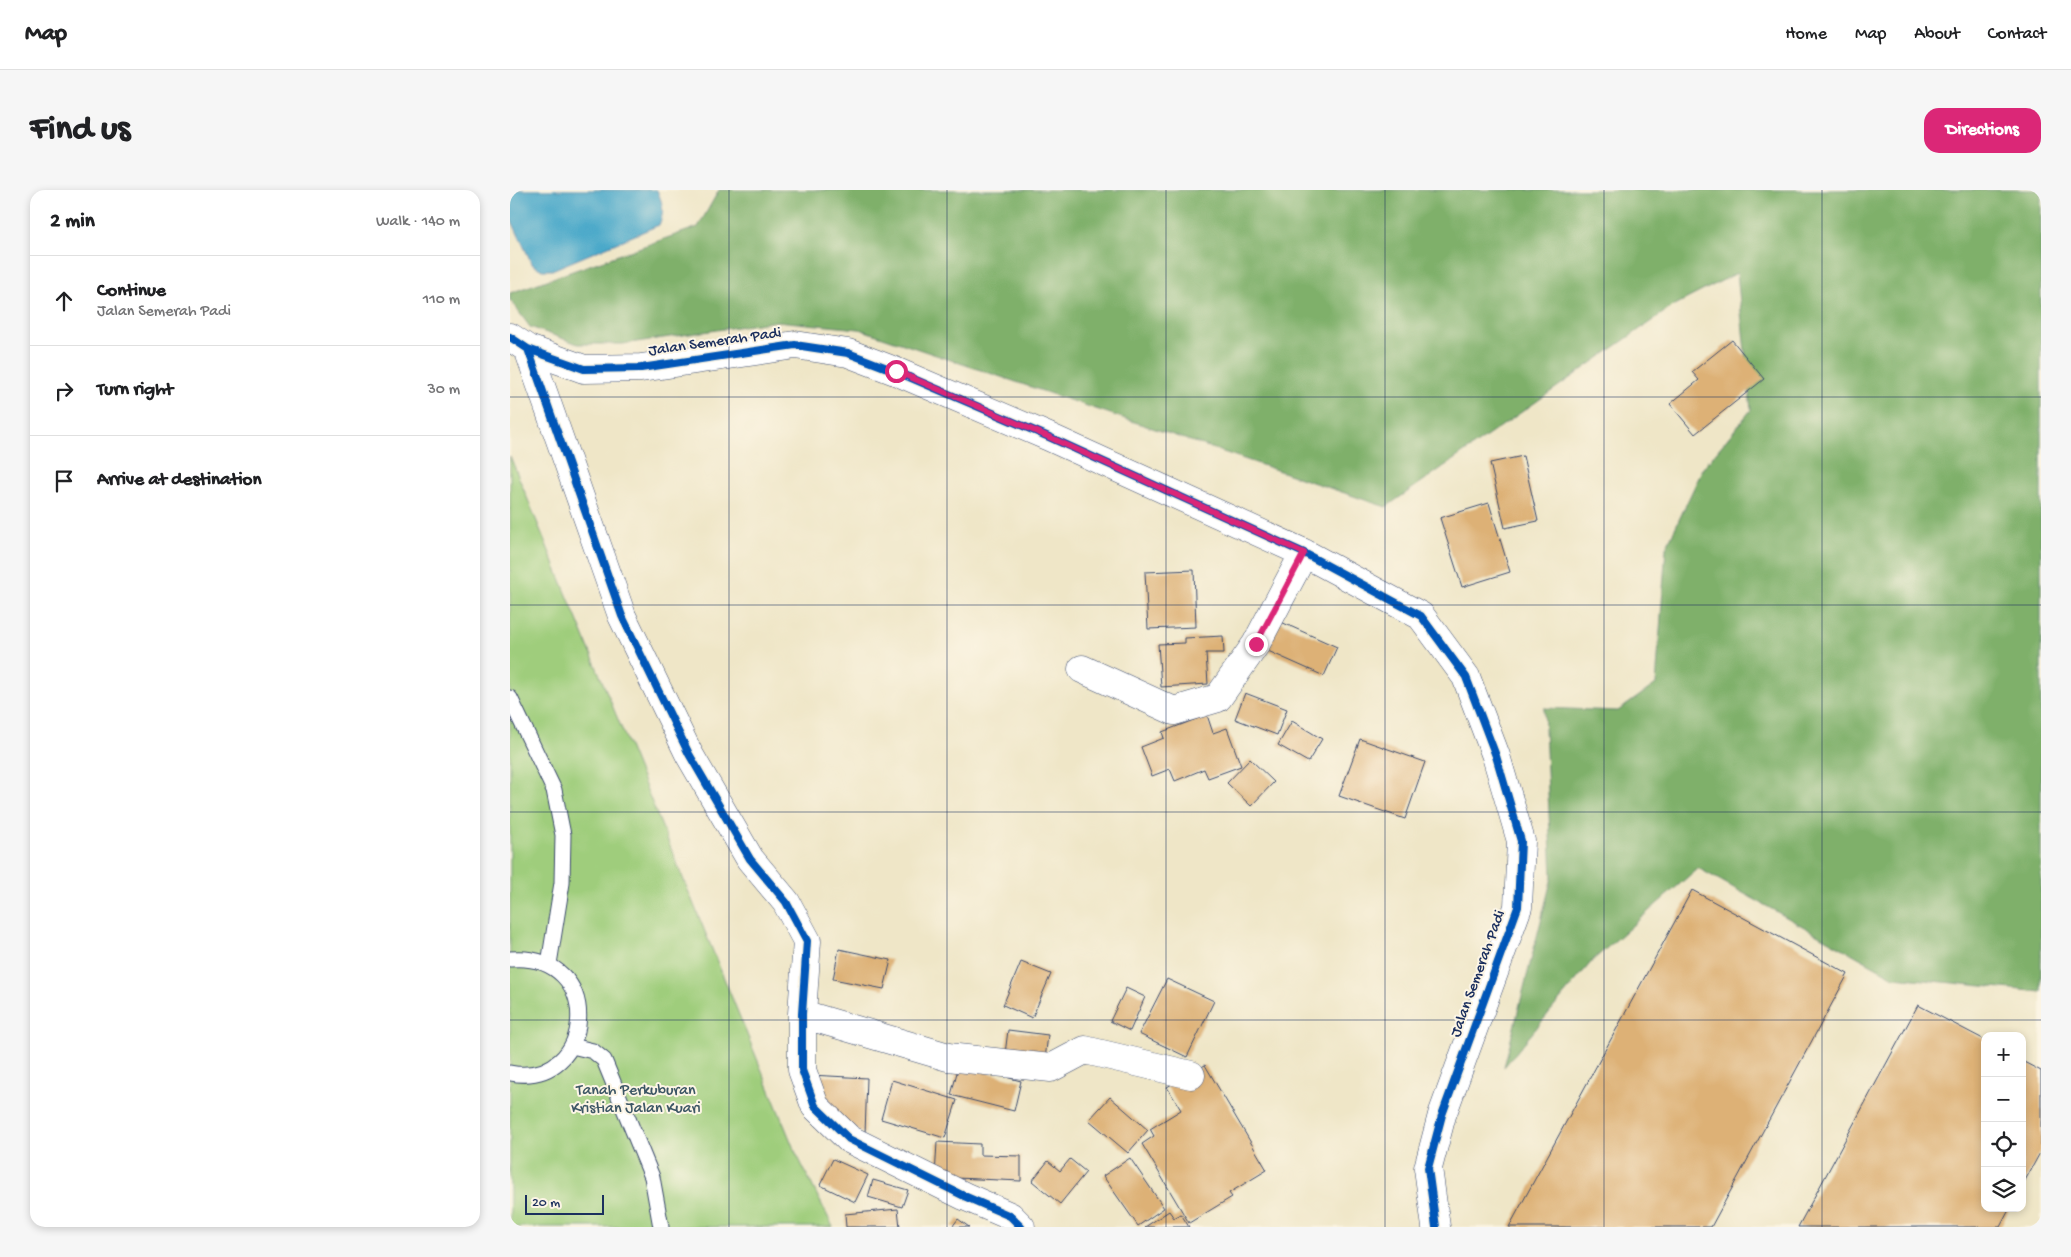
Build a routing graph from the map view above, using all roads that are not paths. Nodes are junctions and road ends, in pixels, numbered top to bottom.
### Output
1 (519, 343) edge
2 (1304, 553) junction
3 (1082, 670) dead end
4 (510, 698) edge
5 (510, 958) edge
6 (549, 964) junction
7 (802, 1014) junction
8 (572, 1046) junction
9 (510, 1073) edge
10 (1191, 1074) dead end
11 (661, 1227) edge
12 (1021, 1227) edge
13 (1436, 1227) edge

1 - 2 street, Jalan Semerah Padi
1 - 7 street
2 - 3 street
2 - 13 street, Jalan Semerah Padi
4 - 6 lane
5 - 6 lane
6 - 8 lane
7 - 10 street
7 - 12 street
8 - 9 lane
8 - 11 lane

